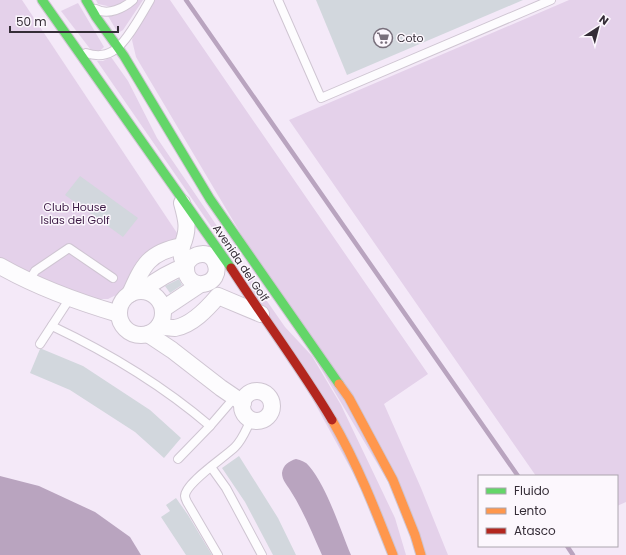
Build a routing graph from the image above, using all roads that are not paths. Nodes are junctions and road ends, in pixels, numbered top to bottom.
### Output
1 (42, 0) edge
2 (134, 0) edge
3 (150, 0) edge
4 (278, 0) edge
5 (551, 0) edge
6 (87, 2) edge
7 (74, 45) junction
8 (118, 47) junction
9 (180, 196) junction
10 (235, 235) junction
11 (182, 246) junction
12 (210, 251) junction
13 (250, 255) junction
14 (186, 265) junction
15 (1, 267) edge
16 (230, 267) junction
17 (216, 274) junction
18 (113, 278) dead end
19 (28, 281) junction
20 (200, 285) junction
21 (136, 292) junction
22 (218, 296) junction
23 (70, 298) junction
24 (163, 309) junction
25 (119, 314) junction
26 (261, 314) junction
27 (52, 326) junction
28 (153, 330) junction
29 (40, 344) dead end
30 (239, 400) junction
31 (250, 420) junction
32 (210, 426) junction
33 (178, 458) dead end
34 (211, 467) junction
35 (218, 555) edge
36 (262, 555) edge
37 (393, 555) edge
38 (421, 555) edge

1 - 7 street, Avenida del Golf
2 - 6 lane
3 - 8 lane
4 - 5 lane
6 - 8 street, Avenida del Golf
7 - 8 lane
7 - 9 street, Avenida del Golf
8 - 10 street, Avenida del Golf
9 - 11 street
9 - 12 street, Avenida del Golf
10 - 12 street
10 - 13 street, Avenida del Golf
11 - 14 street
11 - 21 street
12 - 14 street
12 - 16 street, Avenida del Golf
12 - 17 street
13 - 16 street
13 - 38 street, Avenida del Golf
14 - 20 street
14 - 21 street
15 - 19 street
16 - 17 street
16 - 26 street, Avenida del Golf
17 - 20 street
18 - 19 lane
19 - 23 street
20 - 22 street
20 - 24 street
21 - 24 street
21 - 25 street
22 - 26 street
22 - 28 street
23 - 25 street
23 - 27 lane
24 - 28 street
25 - 28 street
26 - 37 street, Avenida del Golf
27 - 29 lane
27 - 32 lane
28 - 30 street
30 - 31 street
30 - 31 street
30 - 32 lane
31 - 34 lane
32 - 33 lane
34 - 35 lane
34 - 36 lane

